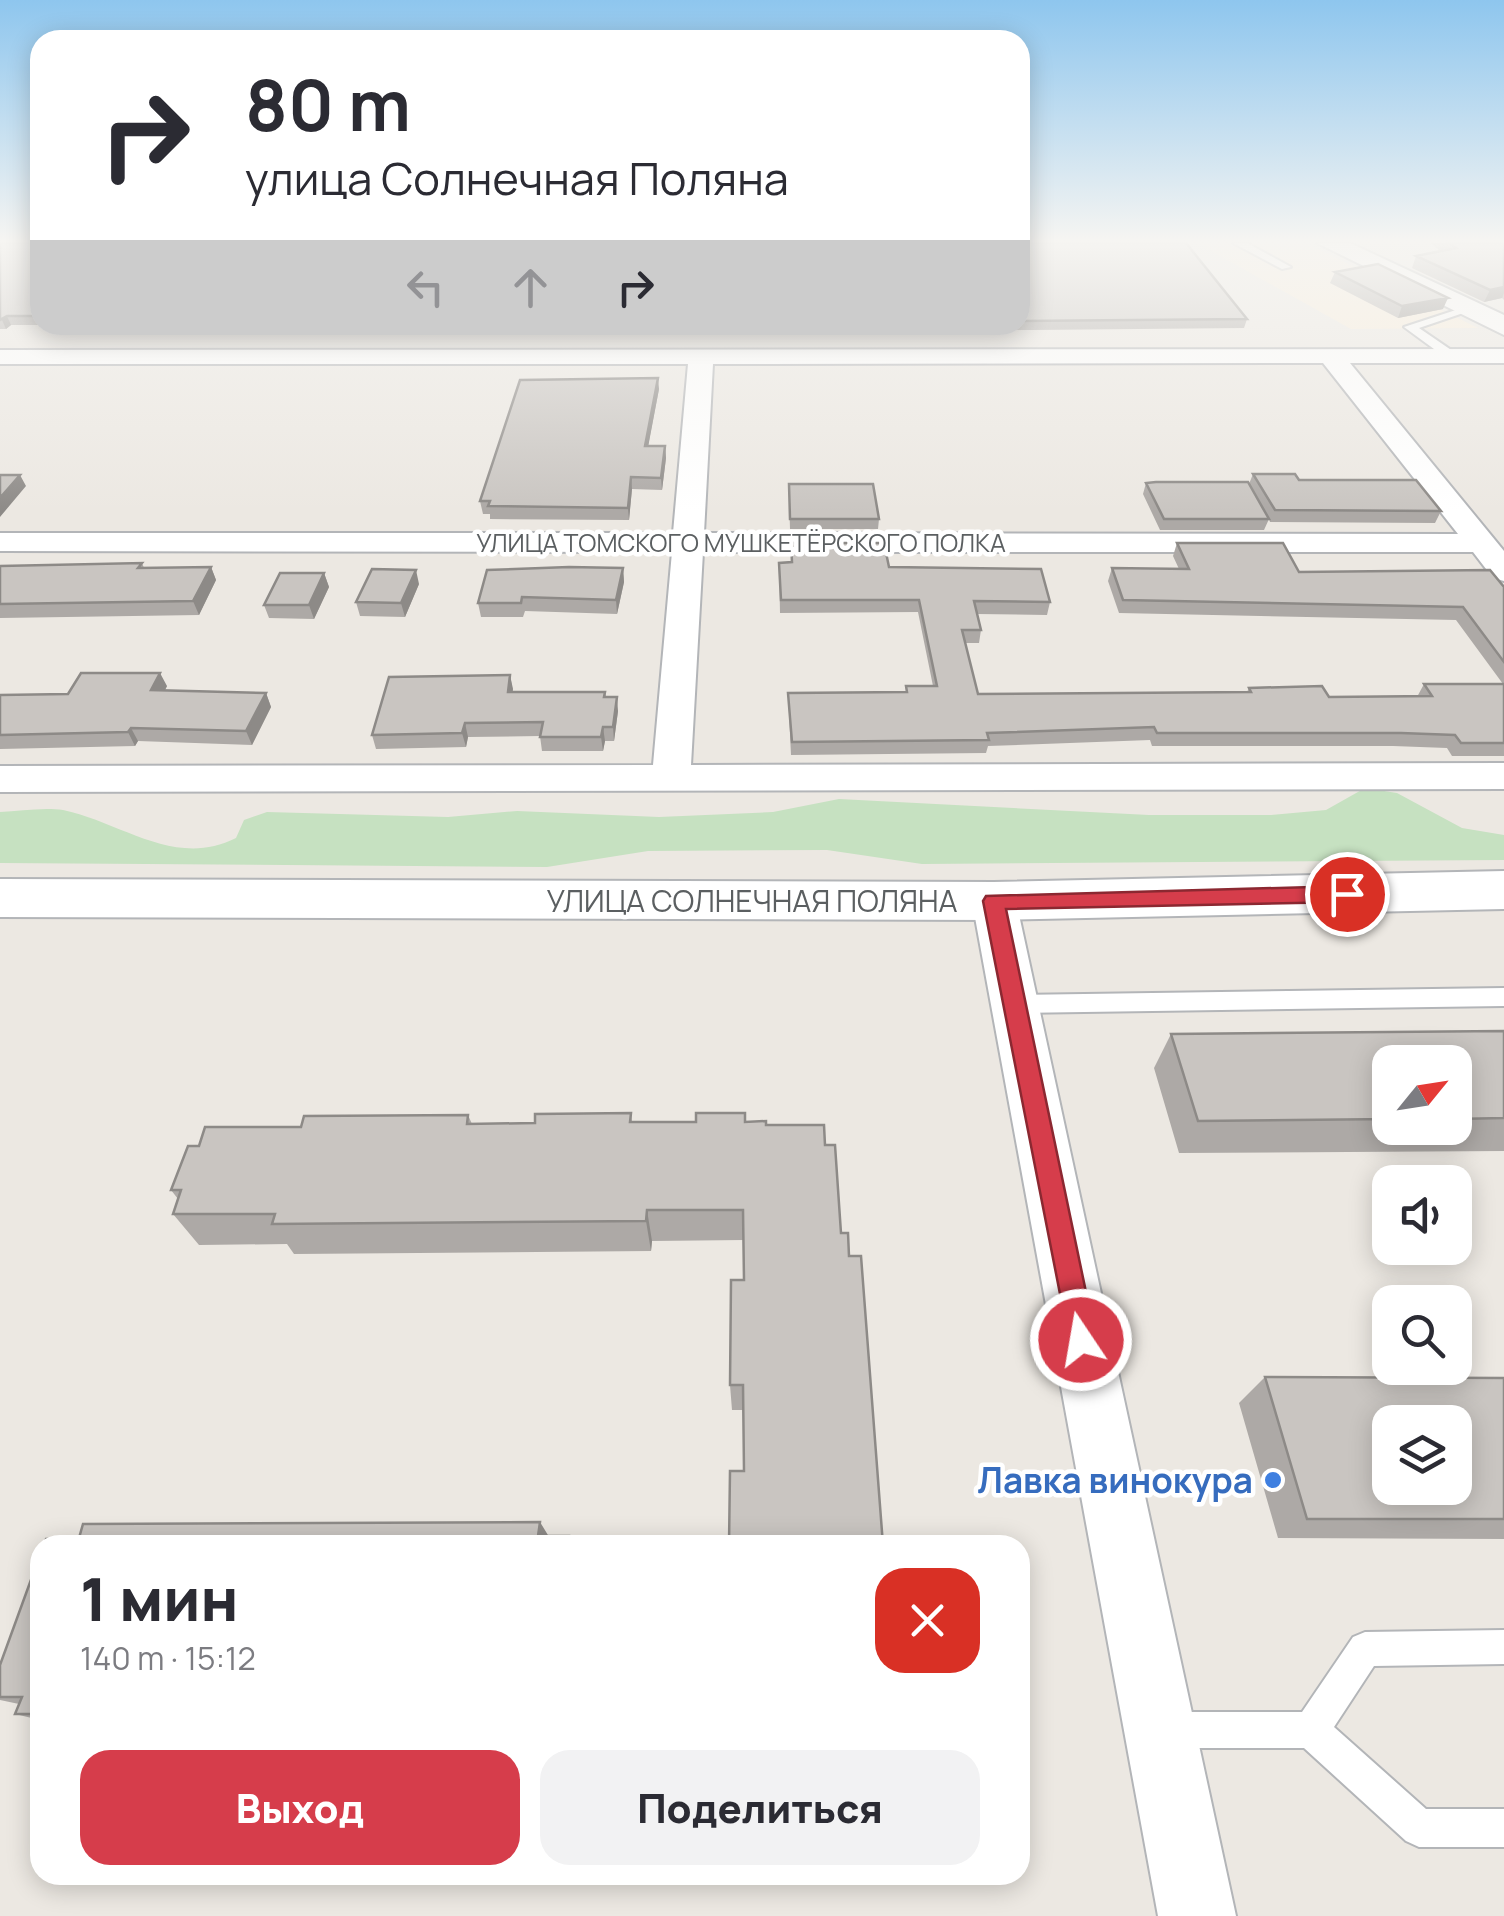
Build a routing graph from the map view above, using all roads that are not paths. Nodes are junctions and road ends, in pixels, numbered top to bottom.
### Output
1 (1418, 332) edge
2 (1504, 356) edge
3 (0, 357) edge
4 (1453, 357) junction
5 (701, 358) junction
6 (1332, 358) junction
7 (691, 541) junction
8 (0, 542) edge
9 (1482, 543) junction
10 (1504, 571) edge
11 (1504, 776) edge
12 (671, 778) junction
13 (0, 779) edge
14 (1504, 890) edge
15 (0, 898) edge
16 (994, 901) junction
17 (1504, 997) edge
18 (1016, 1004) junction
19 (1504, 1648) edge
20 (1161, 1730) junction
21 (1311, 1730) junction
22 (1504, 1828) edge
23 (1197, 1916) edge

1 - 4 lane
2 - 4 street
3 - 5 street
4 - 6 street
5 - 6 street
5 - 7 street
6 - 9 street
7 - 8 street, УЛИЦА ТОМСКОГО МУШКЕТЁРСКОГО ПОЛКА
7 - 9 street, УЛИЦА ТОМСКОГО МУШКЕТЁРСКОГО ПОЛКА
7 - 12 street
9 - 10 street
11 - 12 street
12 - 13 street
14 - 16 street, УЛИЦА СОЛНЕЧНАЯ ПОЛЯНА
15 - 16 street, УЛИЦА СОЛНЕЧНАЯ ПОЛЯНА
16 - 18 street
17 - 18 lane
18 - 20 street
19 - 21 lane
20 - 21 lane
20 - 23 street
21 - 22 lane

